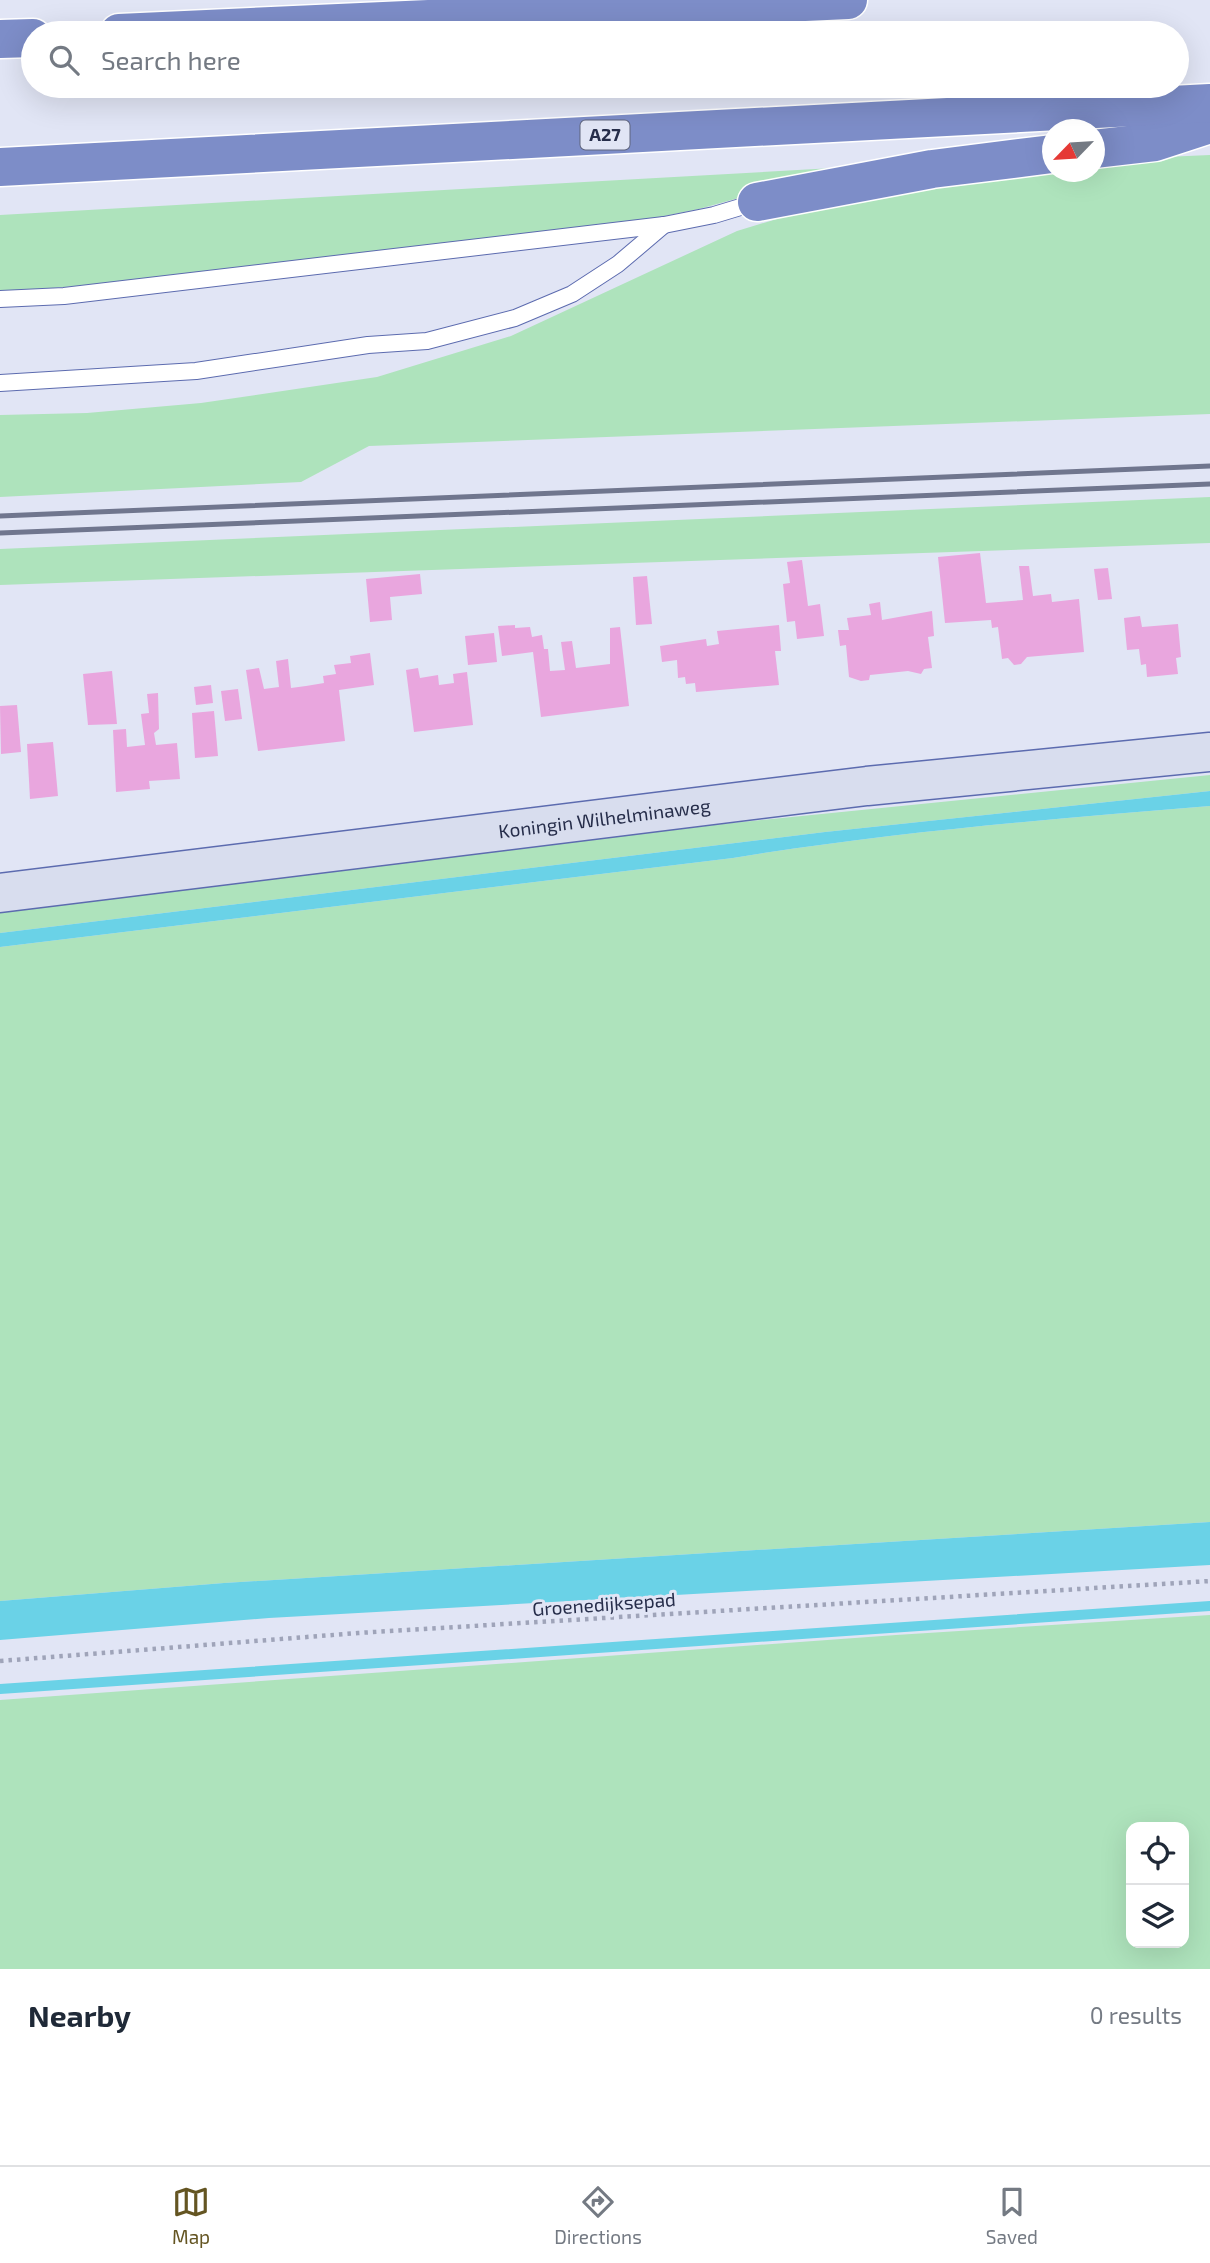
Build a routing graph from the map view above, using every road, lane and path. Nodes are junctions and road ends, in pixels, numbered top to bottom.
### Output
1 (849, 0) edge
2 (384, 21) edge
3 (21, 38) edge
4 (0, 39) edge
5 (1210, 103) edge
6 (1210, 124) edge
7 (1105, 148) edge
8 (1042, 155) edge
9 (0, 167) edge
10 (757, 202) joint
11 (664, 225) junction
12 (0, 299) edge
13 (0, 383) edge
14 (1210, 752) edge
15 (0, 893) edge
16 (1210, 1581) edge
17 (0, 1661) edge

1 - 2 highway
3 - 4 highway
5 - 9 highway, A27
6 - 7 highway
8 - 10 highway
10 - 11 lane
11 - 12 lane
11 - 13 lane
14 - 15 main road, Koningin Wilhelminaweg
16 - 17 path, Groenedijksepad

